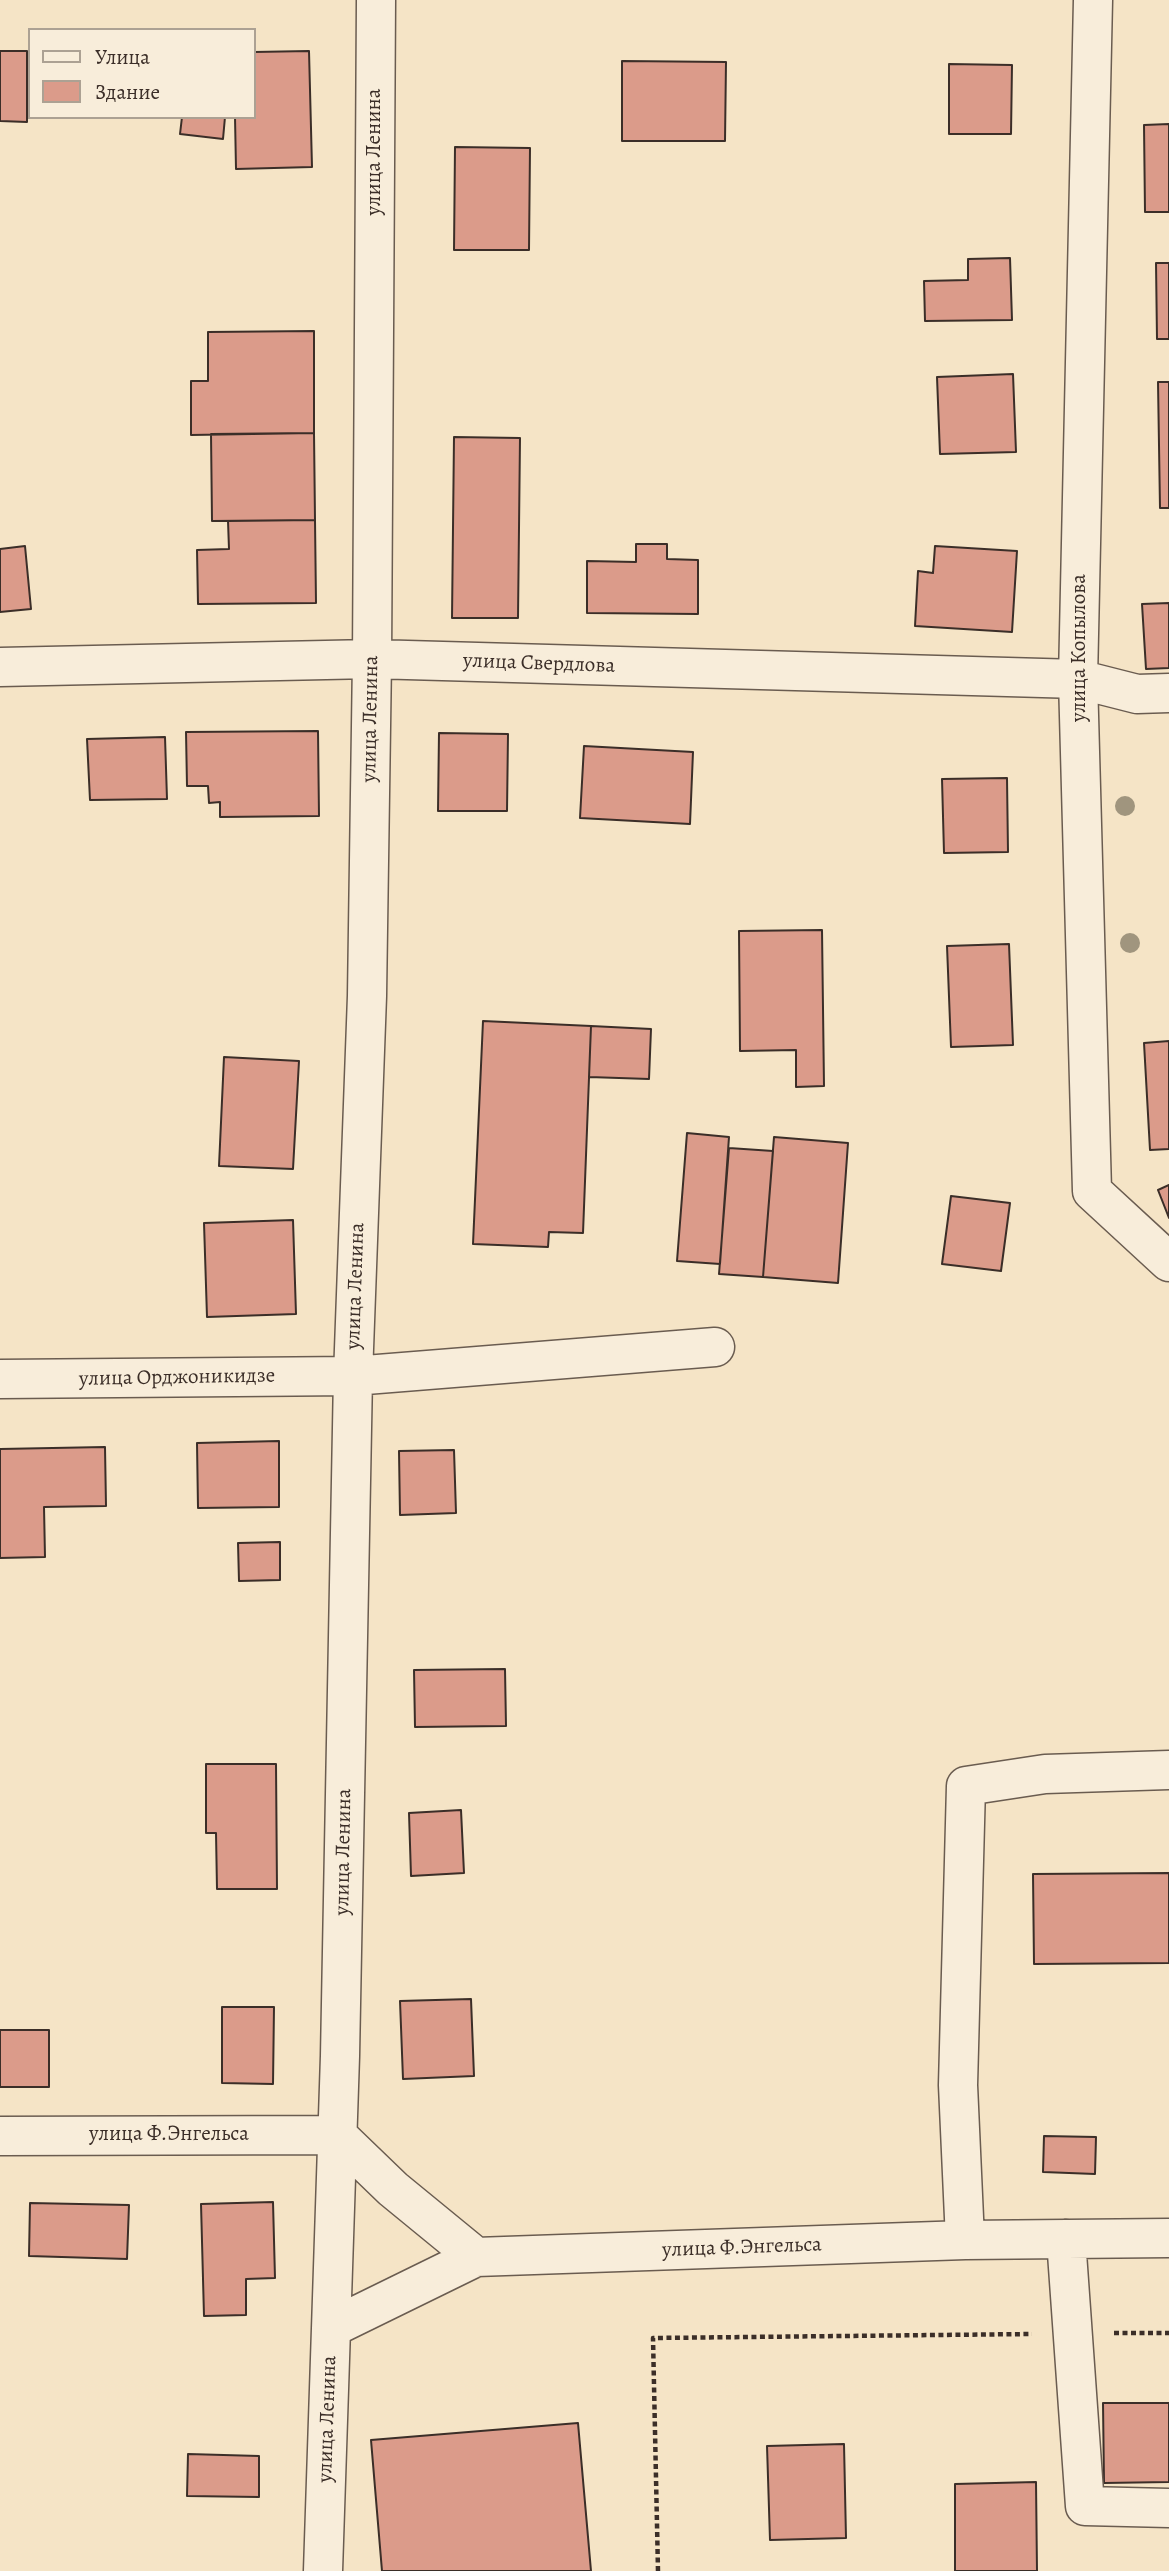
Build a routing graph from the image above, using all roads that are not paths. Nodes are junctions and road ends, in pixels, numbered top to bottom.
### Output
1 (376, 0) edge
2 (1093, 0) edge
3 (372, 659) junction
4 (0, 667) edge
5 (1078, 679) junction
6 (1169, 693) edge
7 (1169, 1262) edge
8 (715, 1347) dead end
9 (353, 1376) junction
10 (0, 1380) edge
11 (1169, 1770) edge
12 (337, 2135) junction
13 (0, 2136) edge
14 (1169, 2238) edge
15 (1066, 2239) junction
16 (965, 2240) junction
17 (476, 2257) junction
18 (331, 2328) junction
19 (1169, 2508) edge
20 (323, 2571) edge

1 - 3 street, улица Ленина
2 - 5 street, улица Копылова
3 - 4 street, улица Свердлова
3 - 5 street, улица Свердлова
3 - 9 street, улица Ленина
5 - 6 street, улица Свердлова
5 - 7 street, улица Копылова
8 - 9 street, улица Орджоникидзе
9 - 10 street, улица Орджоникидзе
9 - 12 street, улица Ленина
11 - 16 street
12 - 13 street, улица Ф.Энгельса
12 - 17 street
12 - 18 street, улица Ленина
14 - 15 street, улица Ф.Энгельса
15 - 16 street, улица Ф.Энгельса
15 - 19 street
16 - 17 street, улица Ф.Энгельса
17 - 18 street, улица Ф.Энгельса
18 - 20 street, улица Ленина

